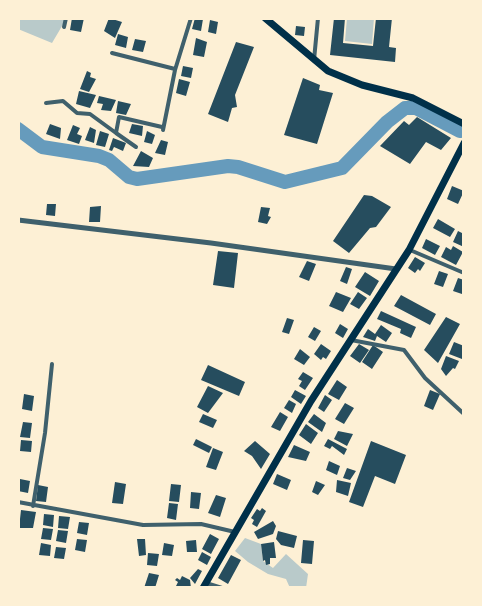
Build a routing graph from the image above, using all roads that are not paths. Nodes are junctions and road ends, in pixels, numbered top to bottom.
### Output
1 (66, 18) edge
2 (191, 18) edge
3 (265, 18) edge
4 (318, 18) edge
5 (64, 27) dead end
6 (112, 53) dead end
7 (314, 61) junction
8 (175, 69) junction
9 (46, 103) dead end
10 (464, 124) edge
11 (116, 133) junction
12 (464, 143) edge
13 (136, 147) dead end
14 (18, 220) edge
15 (409, 250) junction
16 (396, 269) junction
17 (464, 273) edge
18 (350, 340) junction
19 (52, 364) dead end
20 (464, 414) edge
21 (18, 502) edge
22 (33, 506) junction
23 (234, 532) junction
24 (204, 585) edge
25 (222, 588) edge

1 - 5 street
2 - 8 street
3 - 7 highway
4 - 7 street
6 - 8 street
7 - 10 highway
8 - 11 street
9 - 11 street
11 - 13 street
12 - 15 highway
14 - 16 street
15 - 16 highway
15 - 17 street
16 - 18 highway
18 - 20 street
18 - 23 highway
19 - 22 street
21 - 22 street
22 - 23 street
23 - 24 highway
24 - 25 street

